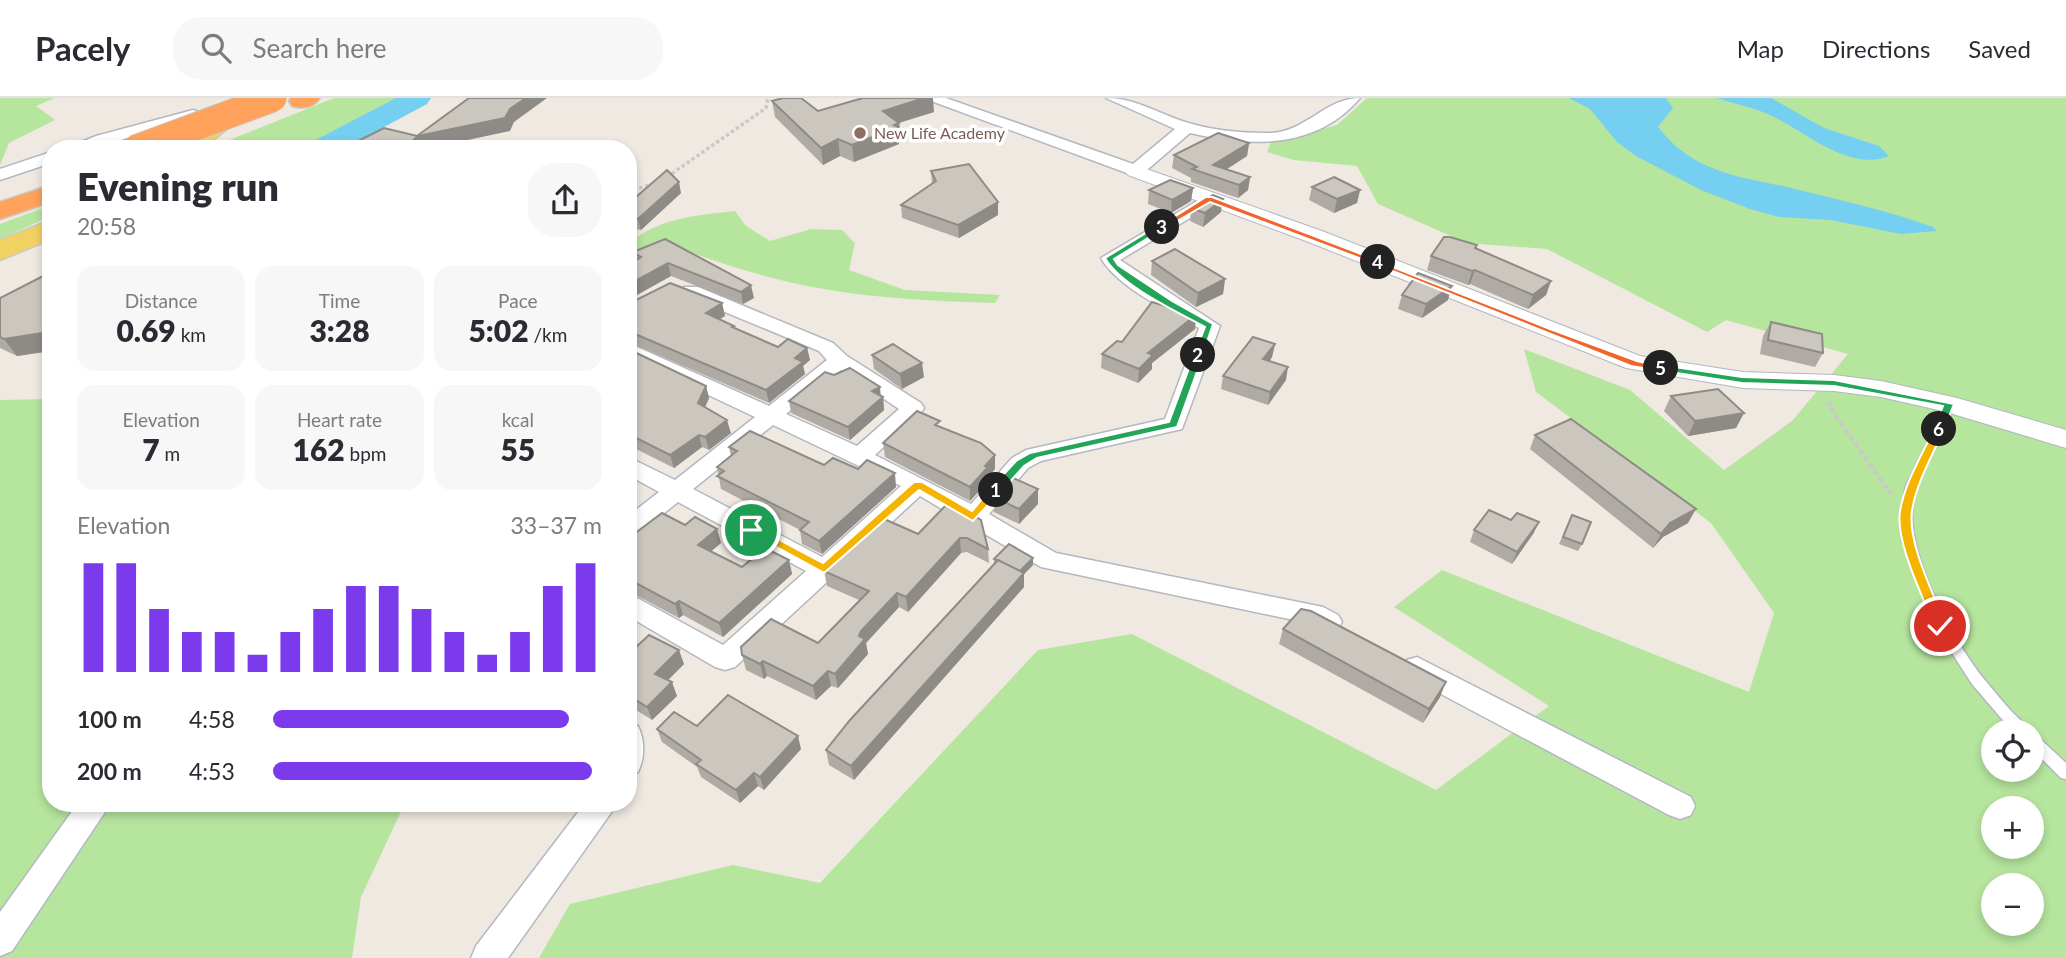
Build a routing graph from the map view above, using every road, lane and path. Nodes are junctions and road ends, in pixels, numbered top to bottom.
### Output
1 (248, 98) edge
2 (273, 98) edge
3 (768, 98) edge
4 (931, 98) edge
5 (1114, 98) edge
6 (1352, 98) edge
7 (304, 99) edge
8 (1185, 129) junction
9 (103, 140) edge
10 (159, 140) edge
11 (196, 140) edge
12 (197, 140) edge
13 (42, 160) edge
14 (1135, 171) junction
15 (0, 175) edge
16 (42, 182) edge
17 (637, 191) edge
18 (42, 196) edge
19 (0, 197) edge
20 (1209, 199) junction
21 (0, 211) edge
22 (42, 232) edge
23 (0, 251) edge
24 (672, 284) edge
25 (637, 353) edge
26 (840, 360) junction
27 (1840, 399) dead end
28 (1948, 404) junction
29 (772, 415) junction
30 (2066, 439) edge
31 (860, 456) junction
32 (637, 470) edge
33 (918, 484) junction
34 (677, 491) junction
35 (1891, 494) dead end
36 (973, 517) junction
37 (637, 522) edge
38 (824, 569) junction
39 (637, 608) edge
40 (1350, 633) edge
41 (1399, 659) edge
42 (2011, 719) edge
43 (2044, 752) edge
44 (2066, 773) edge
45 (1679, 806) dead end
46 (90, 812) edge
47 (596, 812) edge
48 (0, 940) edge
49 (488, 958) edge

1 - 9 street
1 - 12 main road
2 - 10 highway, bridge
3 - 17 path
4 - 14 street
5 - 8 street
6 - 8 street
7 - 11 highway
8 - 14 street
13 - 15 street
14 - 20 street
16 - 19 highway
18 - 21 highway
20 - 28 street
20 - 36 street
22 - 23 main road
24 - 26 street
25 - 29 street
26 - 29 street
26 - 31 street
27 - 35 path
28 - 30 street
28 - 42 lane
29 - 31 street
29 - 34 street
31 - 33 street
32 - 34 street
33 - 36 street
33 - 38 street
34 - 37 street
34 - 38 street
36 - 40 street
38 - 39 street
41 - 45 street
43 - 44 lane
46 - 48 street
47 - 49 street

